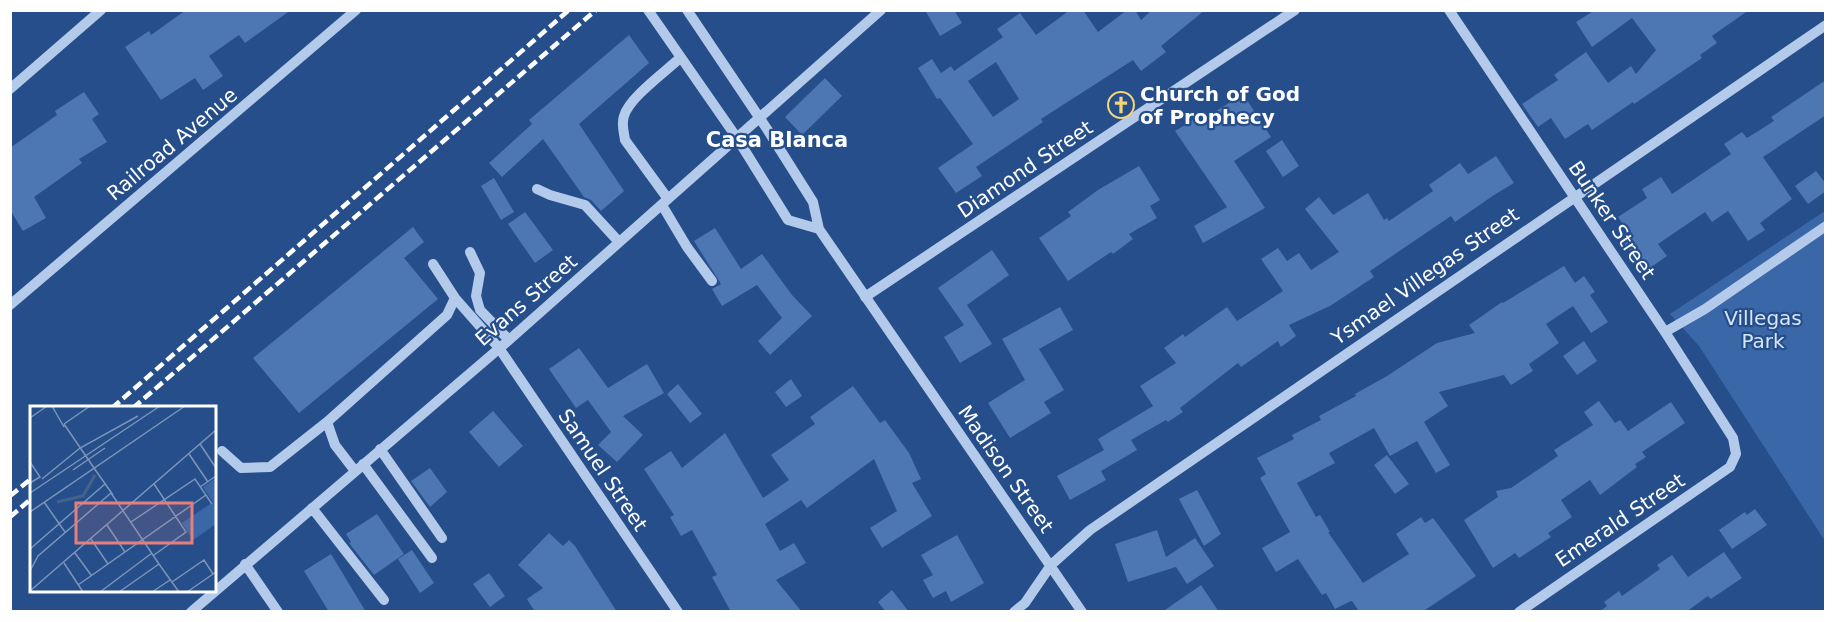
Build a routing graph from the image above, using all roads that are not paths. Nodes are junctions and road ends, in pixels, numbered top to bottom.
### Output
1 (101, 10) edge
2 (356, 10) edge
3 (648, 10) edge
4 (687, 10) edge
5 (880, 10) edge
6 (1294, 10) edge
7 (1449, 10) edge
8 (1826, 24) edge
9 (680, 58) junction
10 (10, 89) edge
11 (759, 118) junction
12 (737, 138) junction
13 (537, 189) dead end
14 (1574, 196) junction
15 (665, 202) junction
16 (1826, 226) edge
17 (819, 229) junction
18 (620, 242) junction
19 (470, 252) dead end
20 (433, 264) dead end
21 (712, 281) dead end
22 (865, 297) junction
23 (455, 298) junction
24 (10, 305) edge
25 (1665, 332) junction
26 (509, 340) junction
27 (499, 348) junction
28 (327, 423) junction
29 (380, 449) junction
30 (222, 451) dead end
31 (1736, 454) joint
32 (359, 467) junction
33 (312, 508) junction
34 (442, 538) dead end
35 (432, 558) dead end
36 (245, 564) junction
37 (1051, 565) junction
38 (216, 590) edge
39 (214, 592) edge
40 (384, 600) dead end
41 (191, 612) edge
42 (278, 612) edge
43 (678, 612) edge
44 (1014, 612) edge
45 (1082, 612) edge
46 (1519, 612) edge

1 - 10 street
2 - 24 street, Railroad Avenue
3 - 9 street
4 - 11 street, Madison Street
5 - 11 street, Evans Street
6 - 22 street, Diamond Street
7 - 14 street, Bunker Street
8 - 14 street, Ysmael Villegas Street
9 - 12 street
9 - 15 street
11 - 12 street, Evans Street
11 - 17 street, Madison Street
12 - 15 street, Evans Street
12 - 17 street
13 - 18 street
14 - 25 street, Bunker Street
14 - 37 street, Ysmael Villegas Street
15 - 18 street, Evans Street
15 - 21 street
16 - 25 street
17 - 22 street, Madison Street
18 - 26 street, Evans Street
19 - 26 street
20 - 23 street, Samuel Street
22 - 37 street, Madison Street
23 - 27 street, Samuel Street
23 - 28 street
25 - 31 street, Bunker Street
26 - 27 street, Evans Street
27 - 29 street, Evans Street
27 - 43 street, Samuel Street
28 - 30 street
28 - 32 street
29 - 32 street, Evans Street
29 - 34 street
31 - 46 street, Emerald Street
32 - 33 street, Evans Street
32 - 35 street
33 - 36 street, Evans Street
33 - 40 street
36 - 38 street, Evans Street
36 - 42 street
37 - 44 street, Ysmael Villegas Street
37 - 45 street, Madison Street
39 - 41 street, Evans Street

